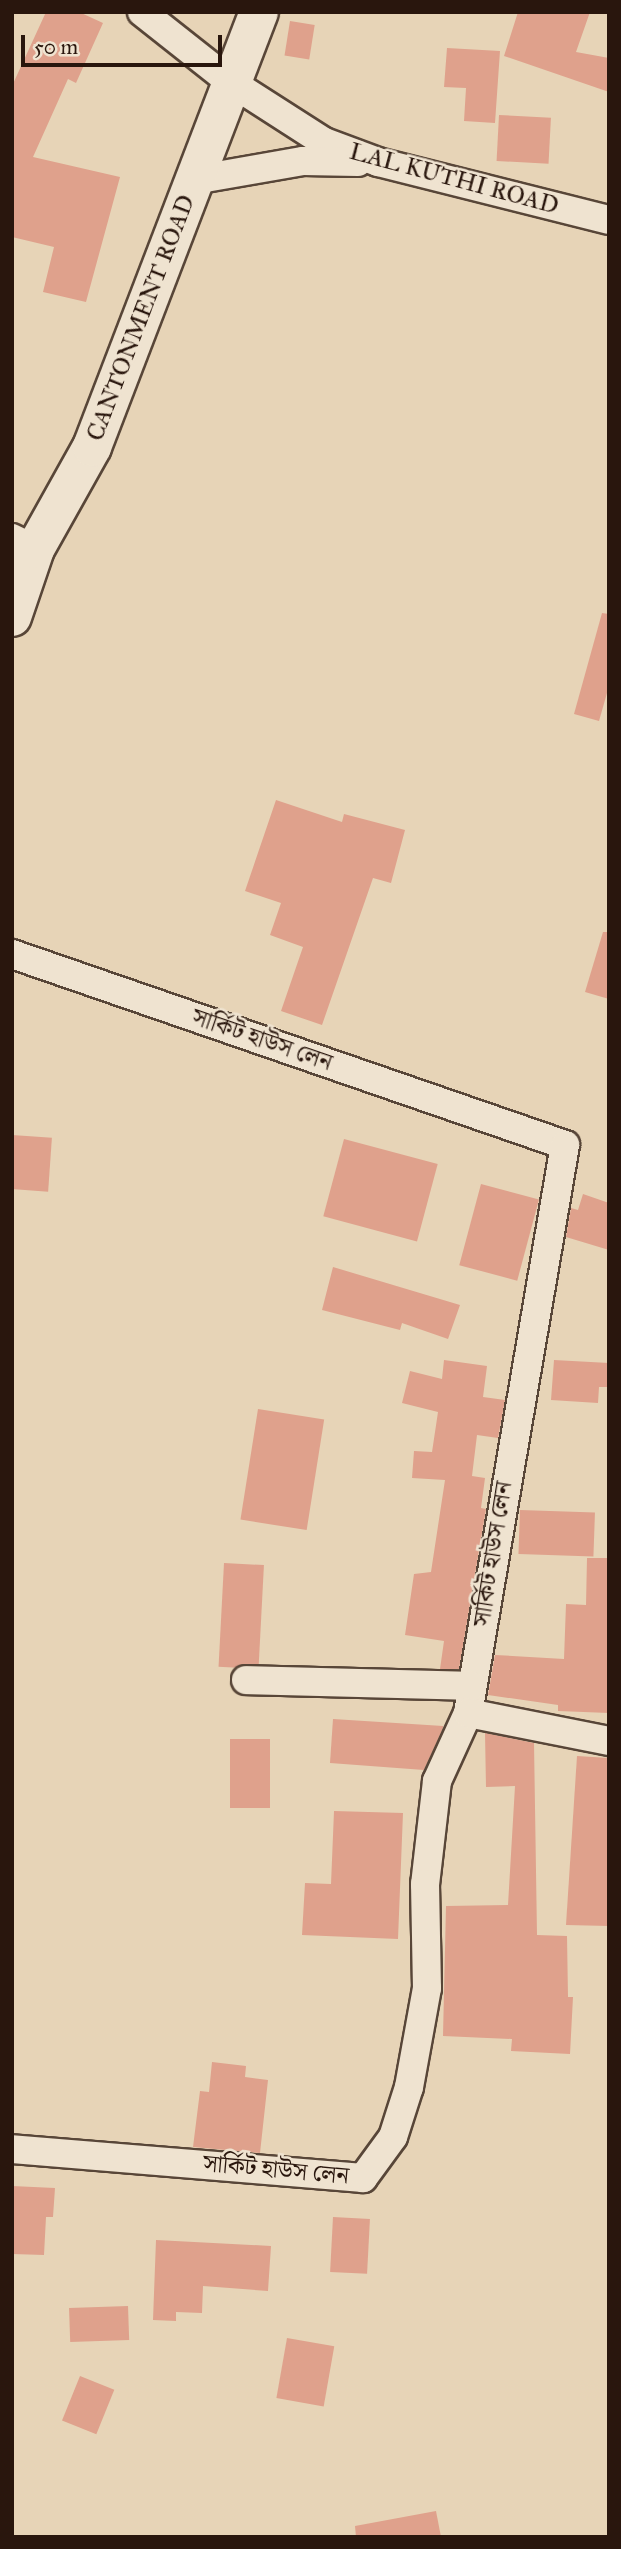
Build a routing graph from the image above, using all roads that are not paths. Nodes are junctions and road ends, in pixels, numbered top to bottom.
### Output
1 (142, 12) edge
2 (259, 12) edge
3 (232, 83) junction
4 (378, 162) junction
5 (194, 180) junction
6 (609, 220) edge
7 (24, 544) edge
8 (12, 617) edge
9 (12, 954) edge
10 (246, 1681) dead end
11 (470, 1700) junction
12 (609, 1741) edge
13 (12, 2149) edge

1 - 3 street, LAL KUTHI ROAD
2 - 3 main road, CANTONMENT ROAD
3 - 4 street, LAL KUTHI ROAD
3 - 5 main road, CANTONMENT ROAD
4 - 5 street
4 - 6 street, LAL KUTHI ROAD
5 - 7 main road, CANTONMENT ROAD
7 - 8 main road, CANTONMENT ROAD
9 - 11 street, সার্কিট হাউস লেন
10 - 11 street
11 - 12 street
11 - 13 street, সার্কিট হাউস লেন

